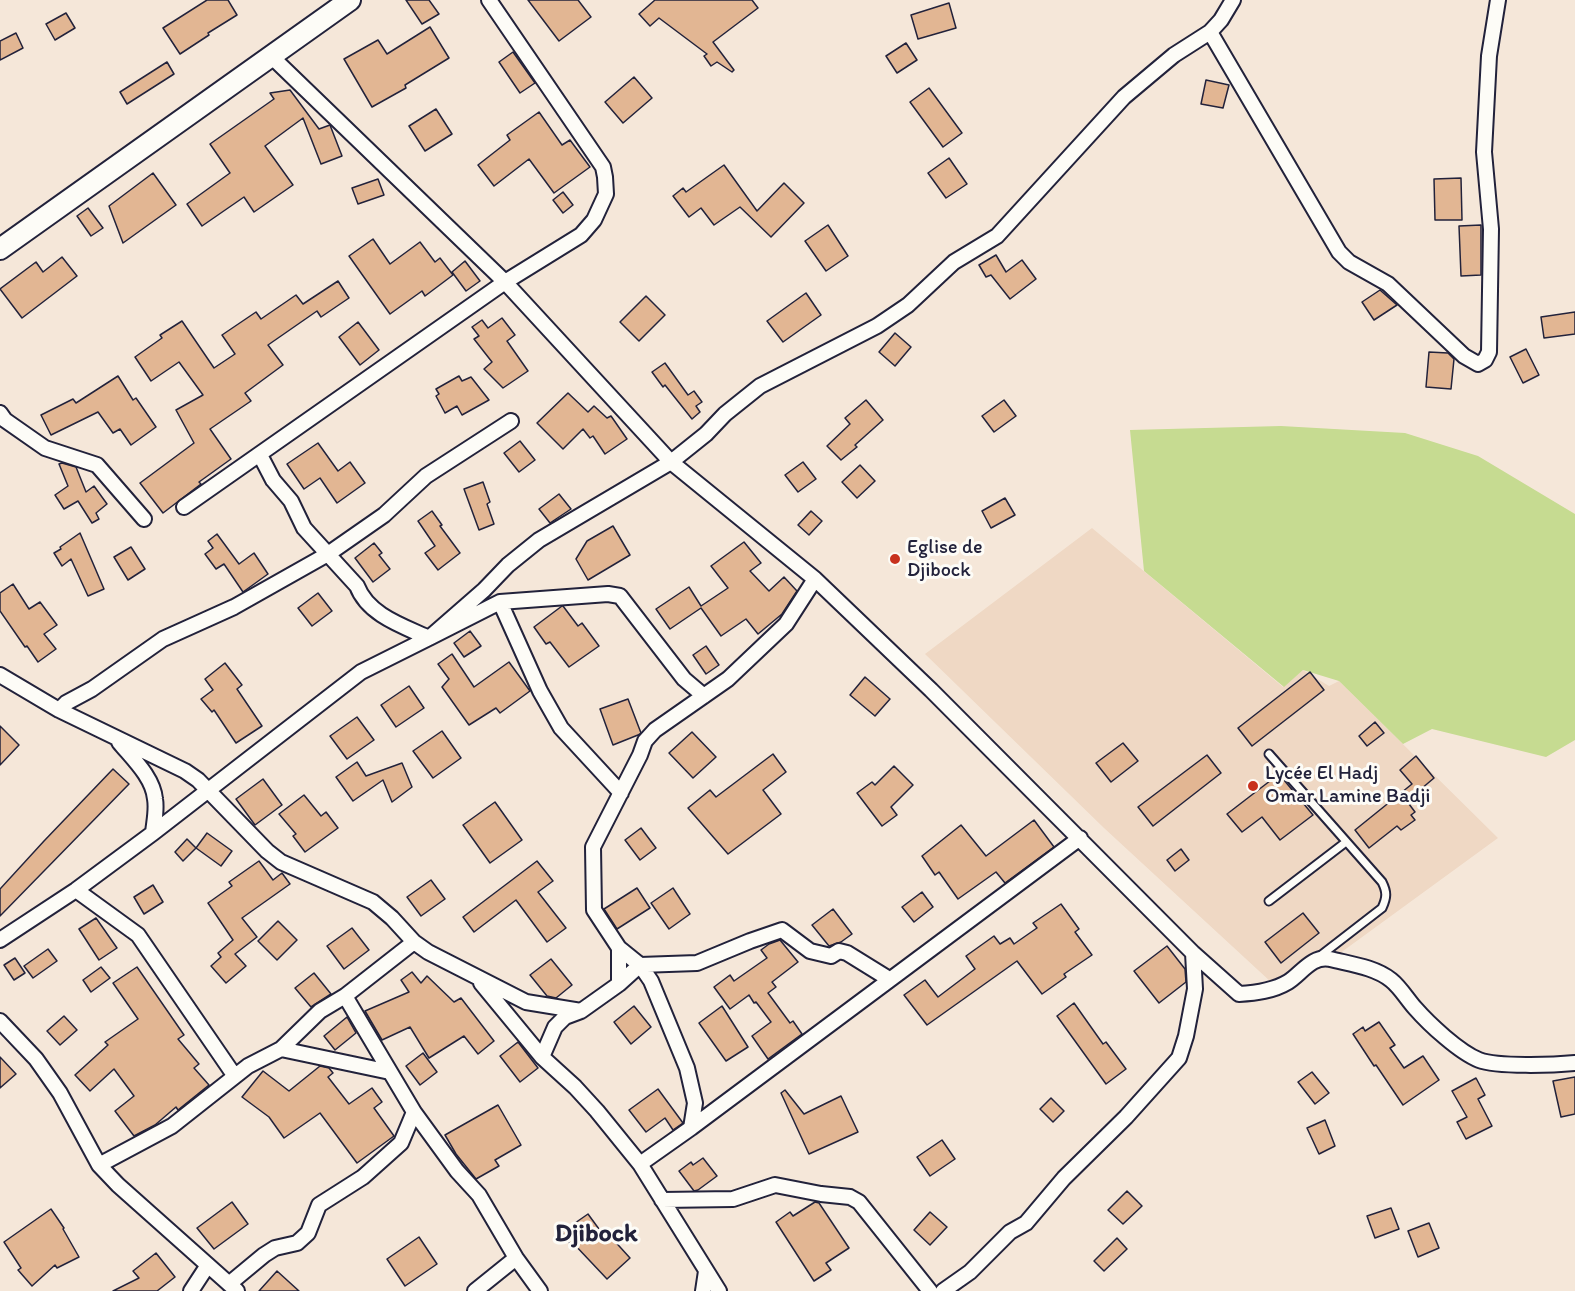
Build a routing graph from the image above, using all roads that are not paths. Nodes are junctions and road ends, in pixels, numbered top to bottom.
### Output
1 (350, 0) edge
2 (489, 0) edge
3 (1233, 0) edge
4 (1498, 0) edge
5 (1210, 32) junction
6 (272, 57) junction
7 (0, 249) edge
8 (505, 282) junction
9 (0, 413) edge
10 (511, 422) dead end
11 (260, 455) junction
12 (671, 462) junction
13 (184, 507) dead end
14 (144, 519) dead end
15 (328, 554) junction
16 (815, 579) junction
17 (500, 602) junction
18 (429, 638) junction
19 (0, 675) edge
20 (704, 696) junction
21 (59, 710) junction
22 (116, 738) junction
23 (1269, 754) dead end
24 (209, 791) junction
25 (621, 793) junction
26 (153, 833) junction
27 (1080, 838) junction
28 (1346, 842) junction
29 (76, 890) junction
30 (1269, 901) dead end
31 (0, 940) edge
32 (414, 942) junction
33 (620, 948) junction
34 (1193, 953) junction
35 (1313, 962) junction
36 (640, 965) junction
37 (478, 979) junction
38 (889, 979) junction
39 (619, 984) junction
40 (345, 996) junction
41 (582, 1011) junction
42 (0, 1021) edge
43 (281, 1049) junction
44 (542, 1057) junction
45 (1575, 1063) edge
46 (390, 1072) junction
47 (234, 1075) junction
48 (414, 1112) junction
49 (691, 1128) junction
50 (640, 1164) junction
51 (99, 1166) junction
52 (662, 1200) junction
53 (516, 1258) junction
54 (208, 1265) junction
55 (706, 1271) junction
56 (233, 1288) edge
57 (191, 1291) edge
58 (475, 1291) edge
59 (540, 1291) edge
60 (703, 1291) edge
61 (719, 1291) edge
62 (930, 1291) edge
63 (944, 1291) edge

1 - 6 main road
2 - 8 street
3 - 5 street
4 - 5 street
5 - 12 street
6 - 7 main road
6 - 8 street
8 - 11 street
8 - 12 street
9 - 14 street
10 - 15 street
11 - 13 street
11 - 15 street
12 - 16 street
12 - 18 street
15 - 18 street
15 - 21 street
16 - 20 street
16 - 27 street
17 - 18 street
17 - 20 street
17 - 25 street
18 - 24 street
19 - 21 street
20 - 25 street
21 - 22 street
22 - 24 street
22 - 26 street
23 - 28 lane
24 - 26 street
24 - 32 street
25 - 33 street
26 - 29 street
27 - 34 street
27 - 38 street
28 - 30 lane
28 - 35 lane
29 - 31 street
29 - 47 street
32 - 37 street
32 - 40 street
33 - 36 street
33 - 39 street
34 - 35 street
34 - 63 street
35 - 45 street
36 - 38 street
36 - 39 street
36 - 49 street
37 - 41 street
37 - 44 street
38 - 49 street
39 - 41 street
40 - 43 street
40 - 46 street
41 - 44 street
42 - 51 street
43 - 46 street
43 - 47 street
44 - 50 street
46 - 48 street
47 - 51 street
48 - 53 street
48 - 56 street
49 - 50 street
50 - 52 street
51 - 54 street
52 - 55 street
52 - 62 street
53 - 58 street
53 - 59 street
54 - 56 street
54 - 57 street
55 - 60 street
55 - 61 street

